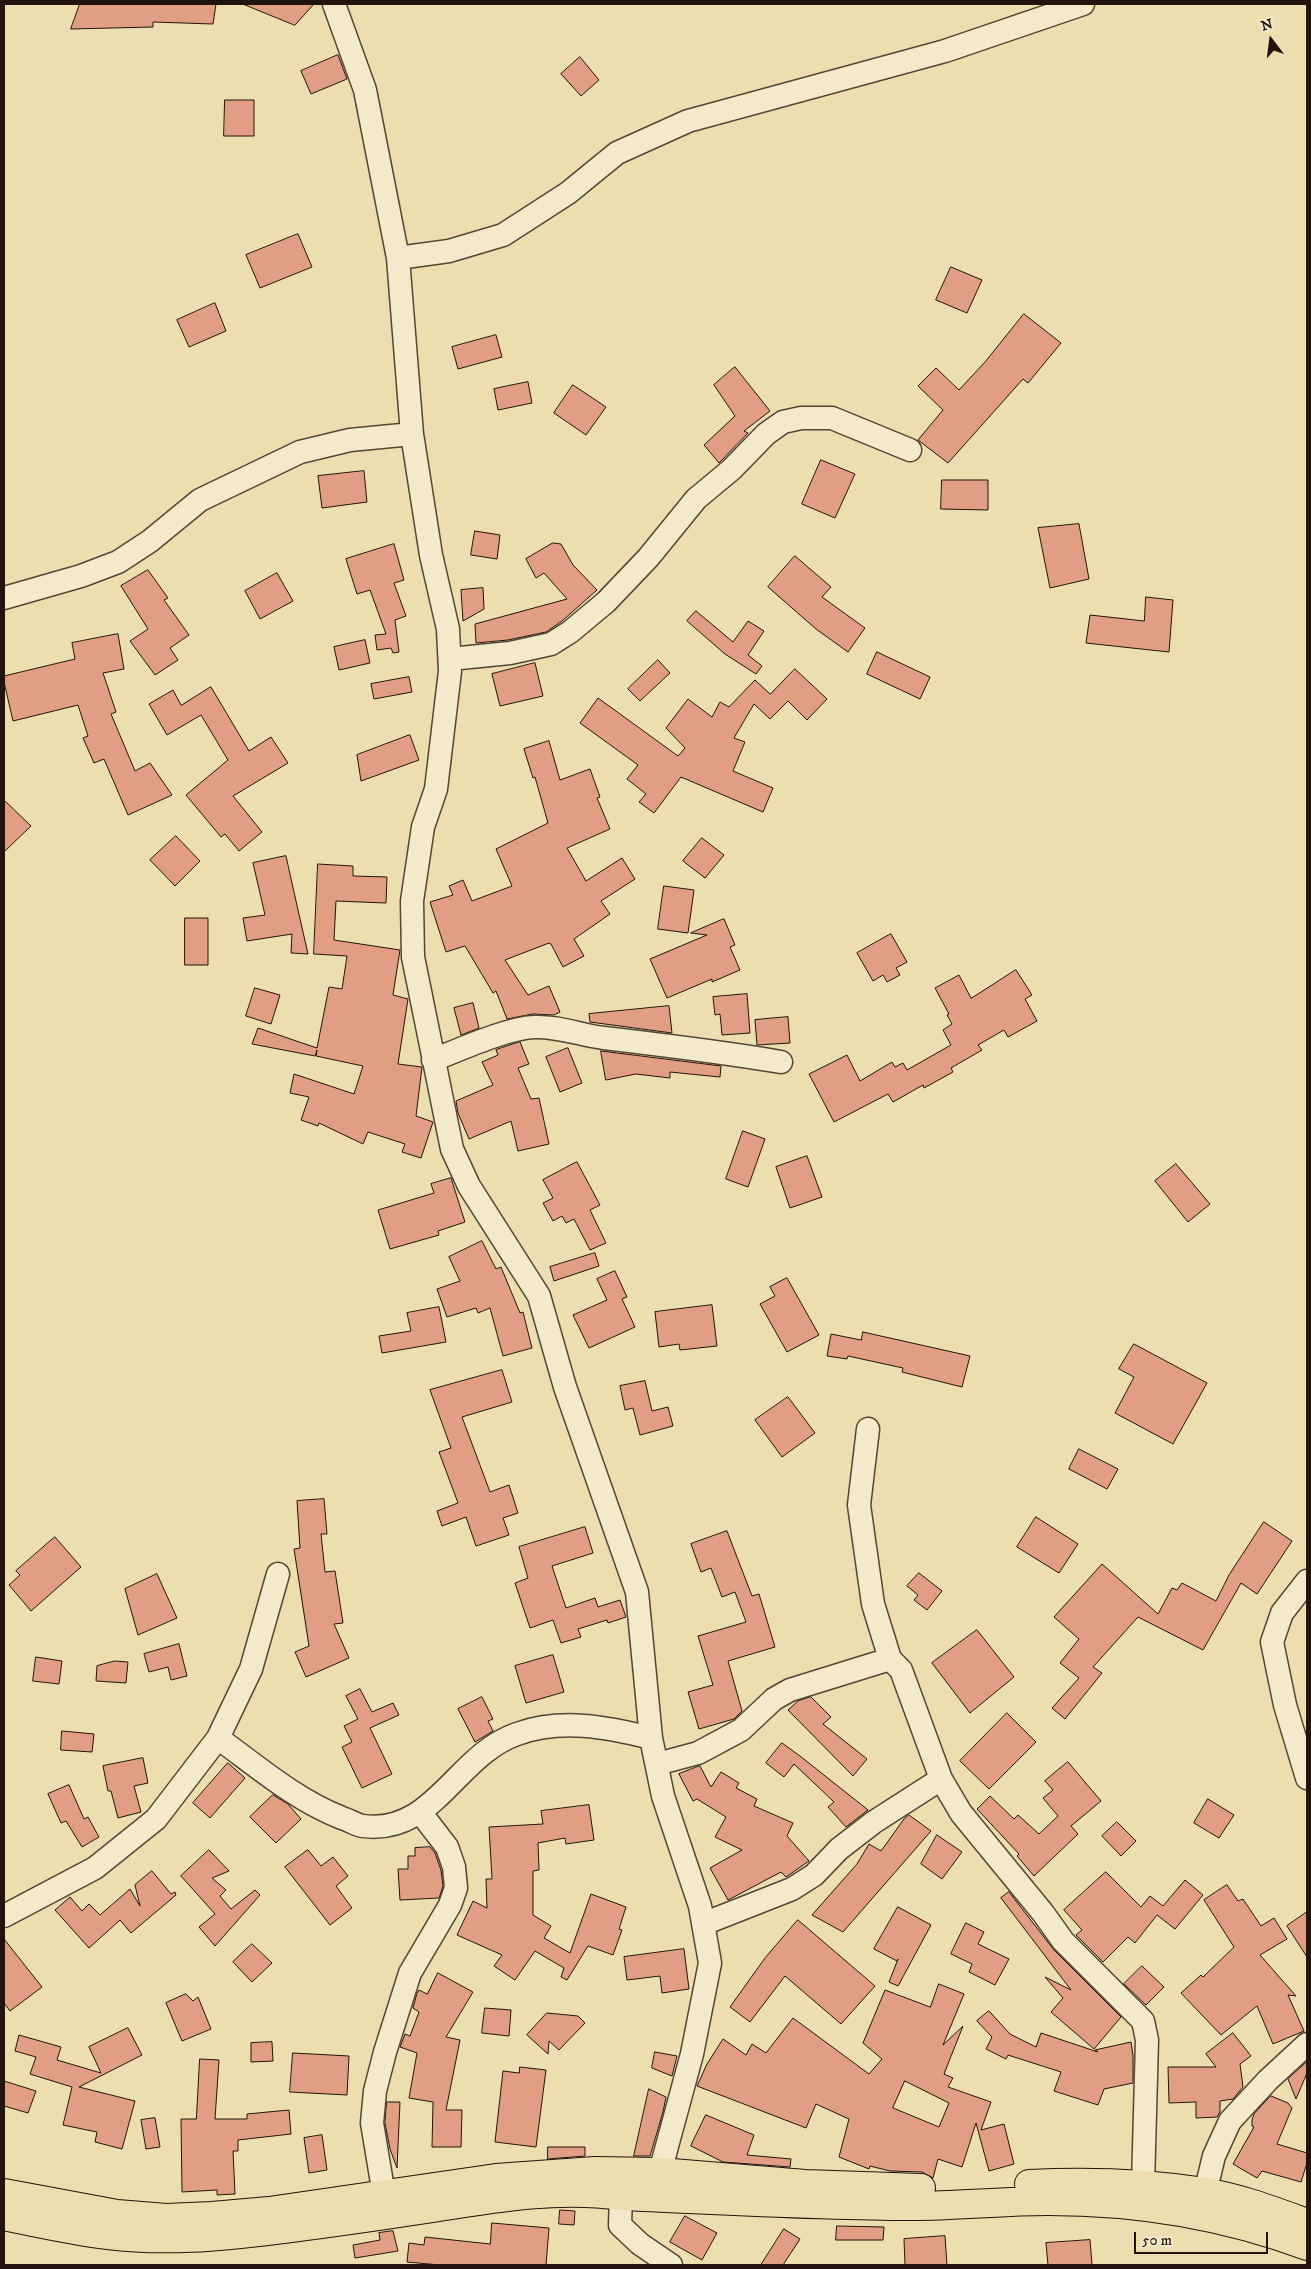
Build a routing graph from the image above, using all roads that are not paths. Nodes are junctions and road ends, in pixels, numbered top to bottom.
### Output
1 (334, 4) edge
2 (1083, 4) edge
3 (398, 258) junction
4 (412, 434) junction
5 (910, 450) dead end
6 (4, 598) edge
7 (450, 659) junction
8 (433, 1060) junction
9 (781, 1062) dead end
10 (868, 1429) dead end
11 (278, 1574) dead end
12 (1307, 1581) edge
13 (890, 1660) junction
14 (218, 1738) junction
15 (651, 1738) junction
16 (657, 1764) junction
17 (1307, 1778) edge
18 (941, 1779) junction
19 (420, 1812) junction
20 (4, 1916) edge
21 (703, 1924) junction
22 (1307, 2044) edge
23 (660, 2172) junction
24 (1143, 2185) junction
25 (1205, 2192) junction
26 (4, 2193) edge
27 (384, 2194) junction
28 (621, 2196) junction
29 (4, 2216) edge
30 (1307, 2223) edge
31 (1307, 2246) edge
32 (671, 2265) edge

1 - 3 street
2 - 3 street
3 - 4 street
4 - 6 street
4 - 7 street
5 - 7 street
7 - 8 street
8 - 9 street
8 - 15 street
10 - 13 street
11 - 14 street
12 - 17 street
13 - 16 street
13 - 18 street
14 - 19 street
14 - 20 street
15 - 16 street
15 - 19 street
16 - 21 street
18 - 21 street
18 - 24 street
19 - 27 street
21 - 23 street
22 - 25 street
23 - 24 main road
23 - 27 main road
24 - 25 main road
25 - 30 main road
26 - 27 main road
28 - 29 main road
28 - 31 main road
28 - 32 street

